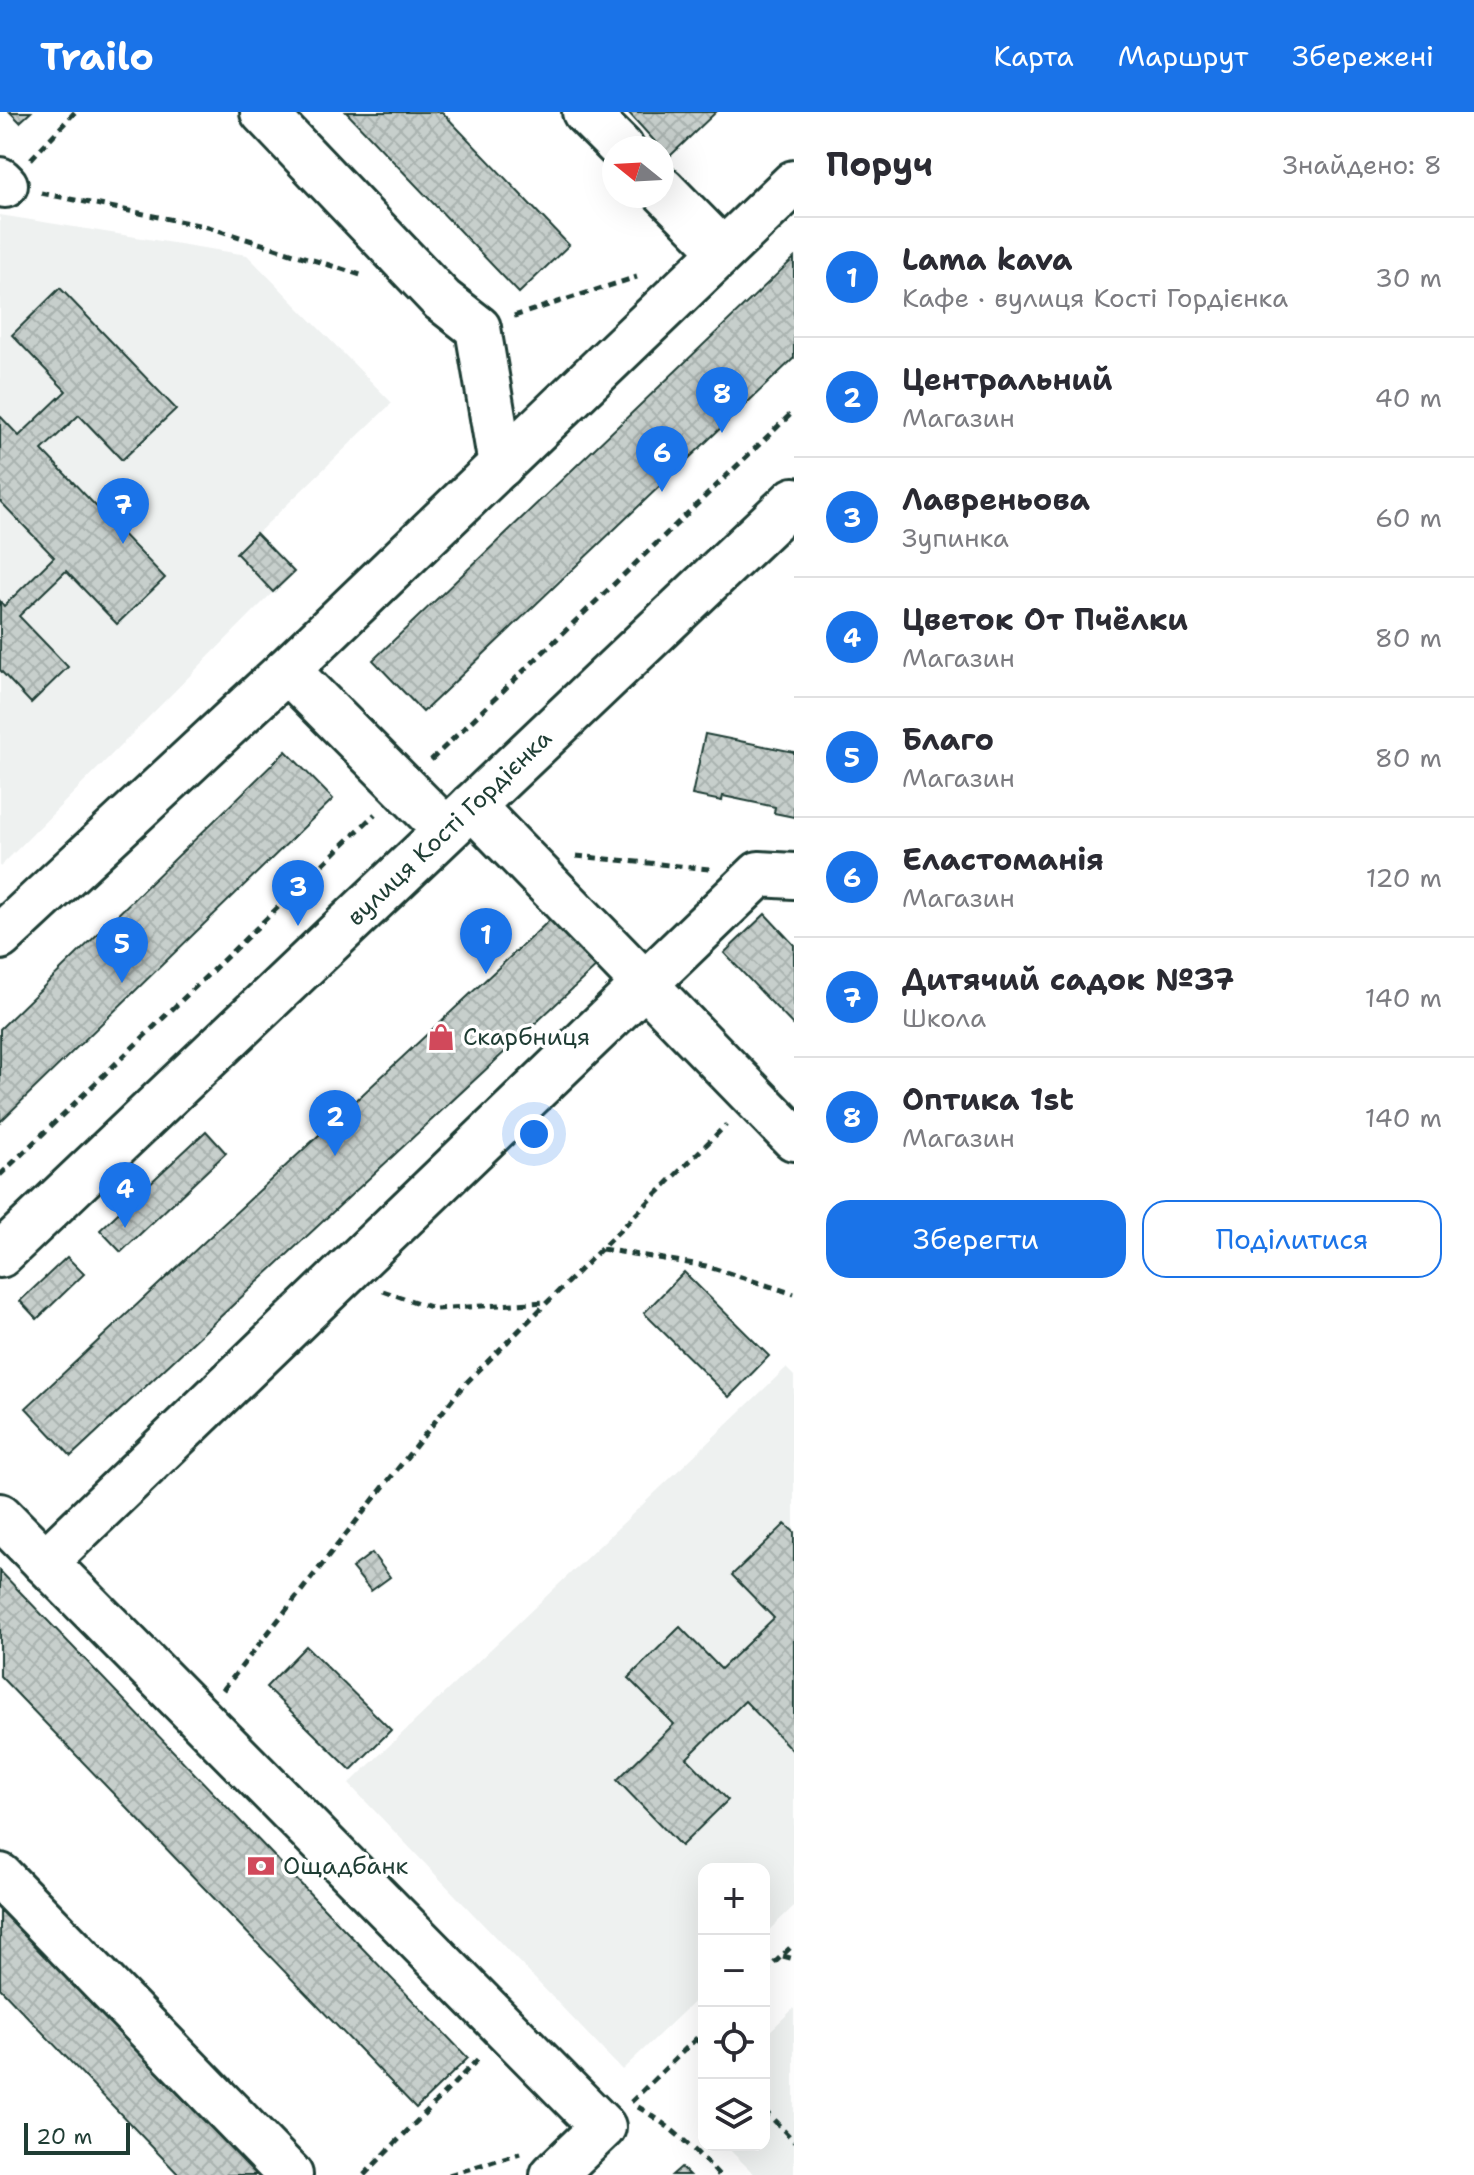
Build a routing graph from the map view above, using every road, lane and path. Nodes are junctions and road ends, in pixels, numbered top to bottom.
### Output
1 (75, 112) edge
2 (263, 112) edge
3 (585, 112) edge
4 (609, 136) edge
5 (3, 182) edge
6 (794, 183) edge
7 (674, 201) edge
8 (722, 250) junction
9 (650, 272) dead end
10 (369, 277) dead end
11 (478, 328) junction
12 (501, 465) junction
13 (794, 500) edge
14 (287, 670) junction
15 (459, 818) junction
16 (575, 856) dead end
17 (776, 875) edge
18 (0, 937) edge
19 (645, 984) junction
20 (754, 1097) junction
21 (794, 1138) edge
22 (601, 1249) junction
23 (0, 1255) edge
24 (340, 1277) junction
25 (794, 1294) edge
26 (547, 1302) junction
27 (0, 1516) edge
28 (45, 1562) junction
29 (200, 1718) junction
30 (0, 1876) edge
31 (794, 1944) edge
32 (782, 1955) junction
33 (794, 1959) edge
34 (770, 1967) edge
35 (507, 2029) junction
36 (696, 2039) edge
37 (770, 2116) edge
38 (660, 2120) dead end
39 (603, 2127) junction
40 (794, 2141) edge
41 (290, 2175) edge
42 (364, 2175) edge
43 (553, 2175) edge
44 (719, 2175) edge

1 - 5 path
2 - 11 street
3 - 4 street
5 - 10 path
6 - 8 street
7 - 8 street
8 - 12 street
9 - 11 path
11 - 12 street
12 - 14 street
13 - 15 street, вулиця Кості Гордієнка
14 - 15 street
14 - 18 street
15 - 19 street
15 - 23 street, вулиця Кості Гордієнка
16 - 17 path
17 - 19 street
19 - 20 street
19 - 24 street
20 - 21 street
20 - 22 path
22 - 25 path
22 - 26 path
24 - 26 path
24 - 28 street
26 - 29 path
27 - 28 street
28 - 29 street
29 - 35 street
30 - 41 street
31 - 32 path
32 - 33 path
32 - 34 path
35 - 39 street
35 - 42 path
36 - 39 path
37 - 40 path
38 - 44 path
39 - 43 street

